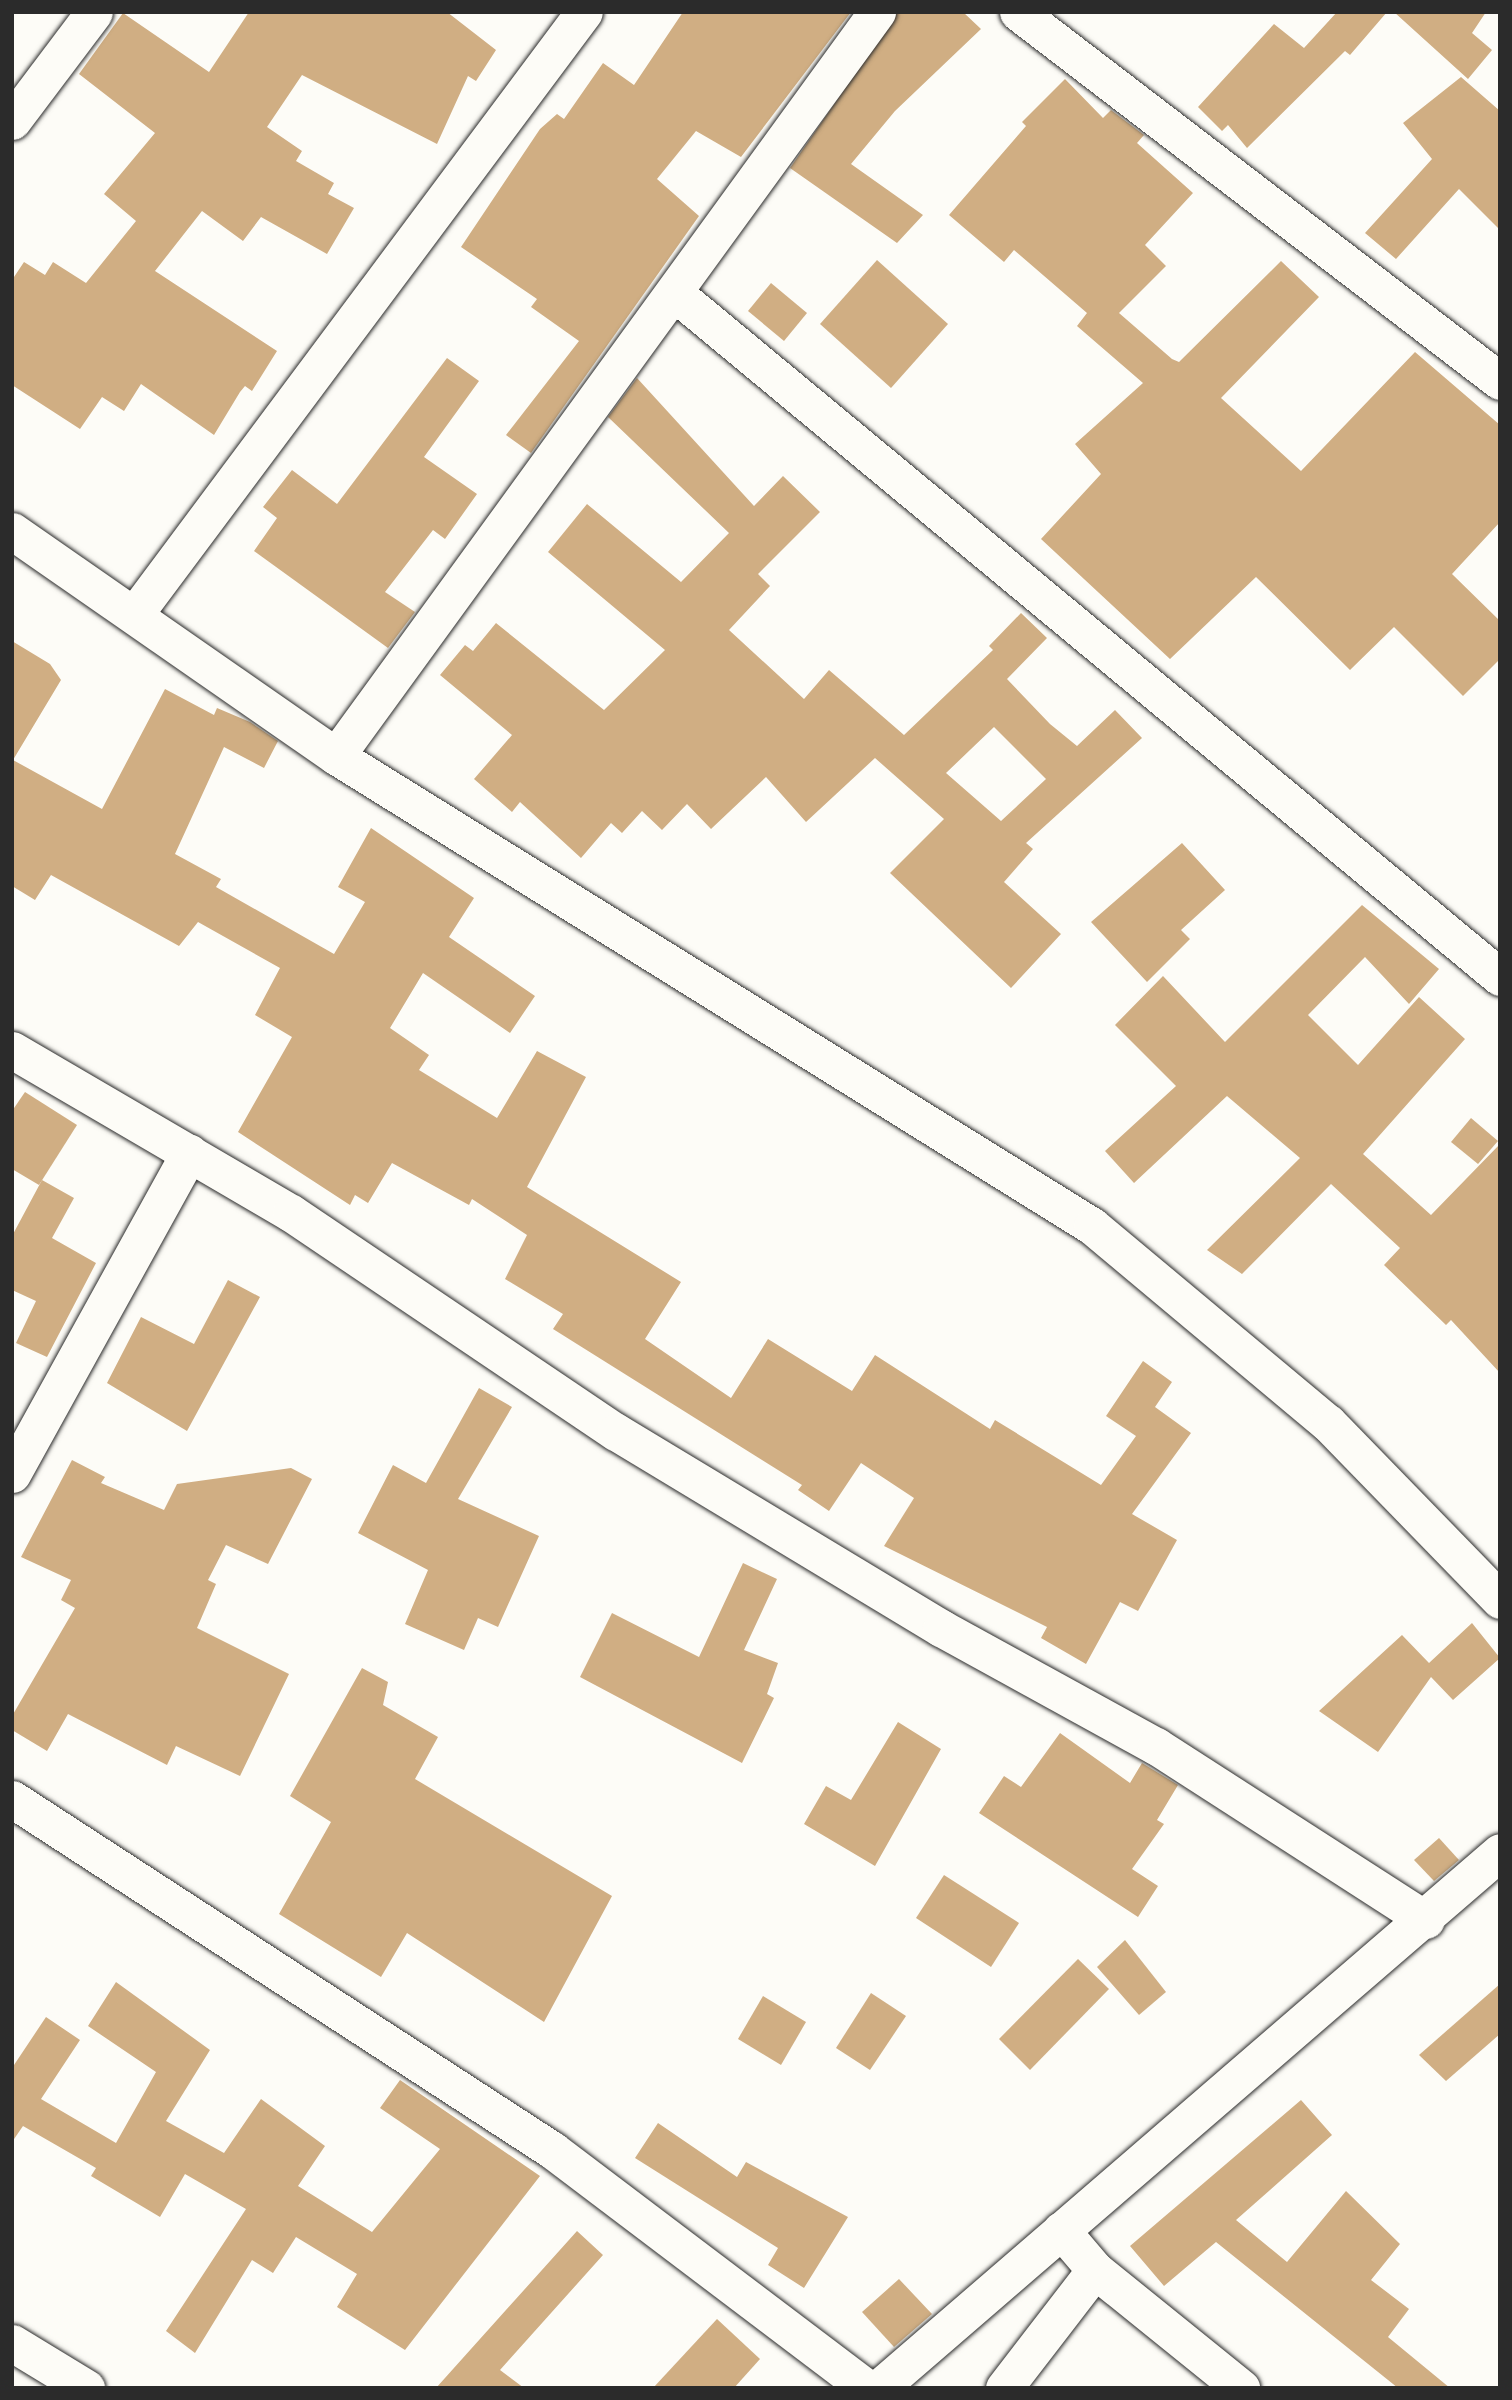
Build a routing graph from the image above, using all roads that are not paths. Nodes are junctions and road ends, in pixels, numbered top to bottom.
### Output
1 (94, 12) edge
2 (584, 12) edge
3 (877, 12) edge
4 (1018, 12) edge
5 (18, 103) edge
6 (677, 295) junction
7 (1500, 381) edge
8 (12, 531) edge
9 (134, 615) junction
10 (336, 756) junction
11 (1500, 977) edge
12 (12, 1050) edge
13 (188, 1153) junction
14 (12, 1474) edge
15 (1500, 1600) edge
16 (12, 1799) edge
17 (1500, 1852) edge
18 (1426, 1920) junction
19 (1061, 2230) junction
20 (1095, 2270) junction
21 (12, 2343) edge
22 (86, 2388) edge
23 (867, 2388) edge
24 (879, 2388) edge
25 (1004, 2388) edge
26 (1241, 2388) edge

1 - 5 street
2 - 9 street
3 - 6 street
4 - 7 street
6 - 10 street
6 - 11 street
8 - 9 street
9 - 10 street
10 - 15 street
12 - 13 street
13 - 14 street
13 - 18 street
16 - 23 street
17 - 18 street
18 - 19 street
19 - 20 street
19 - 24 street
20 - 25 street
20 - 26 street
21 - 22 street

